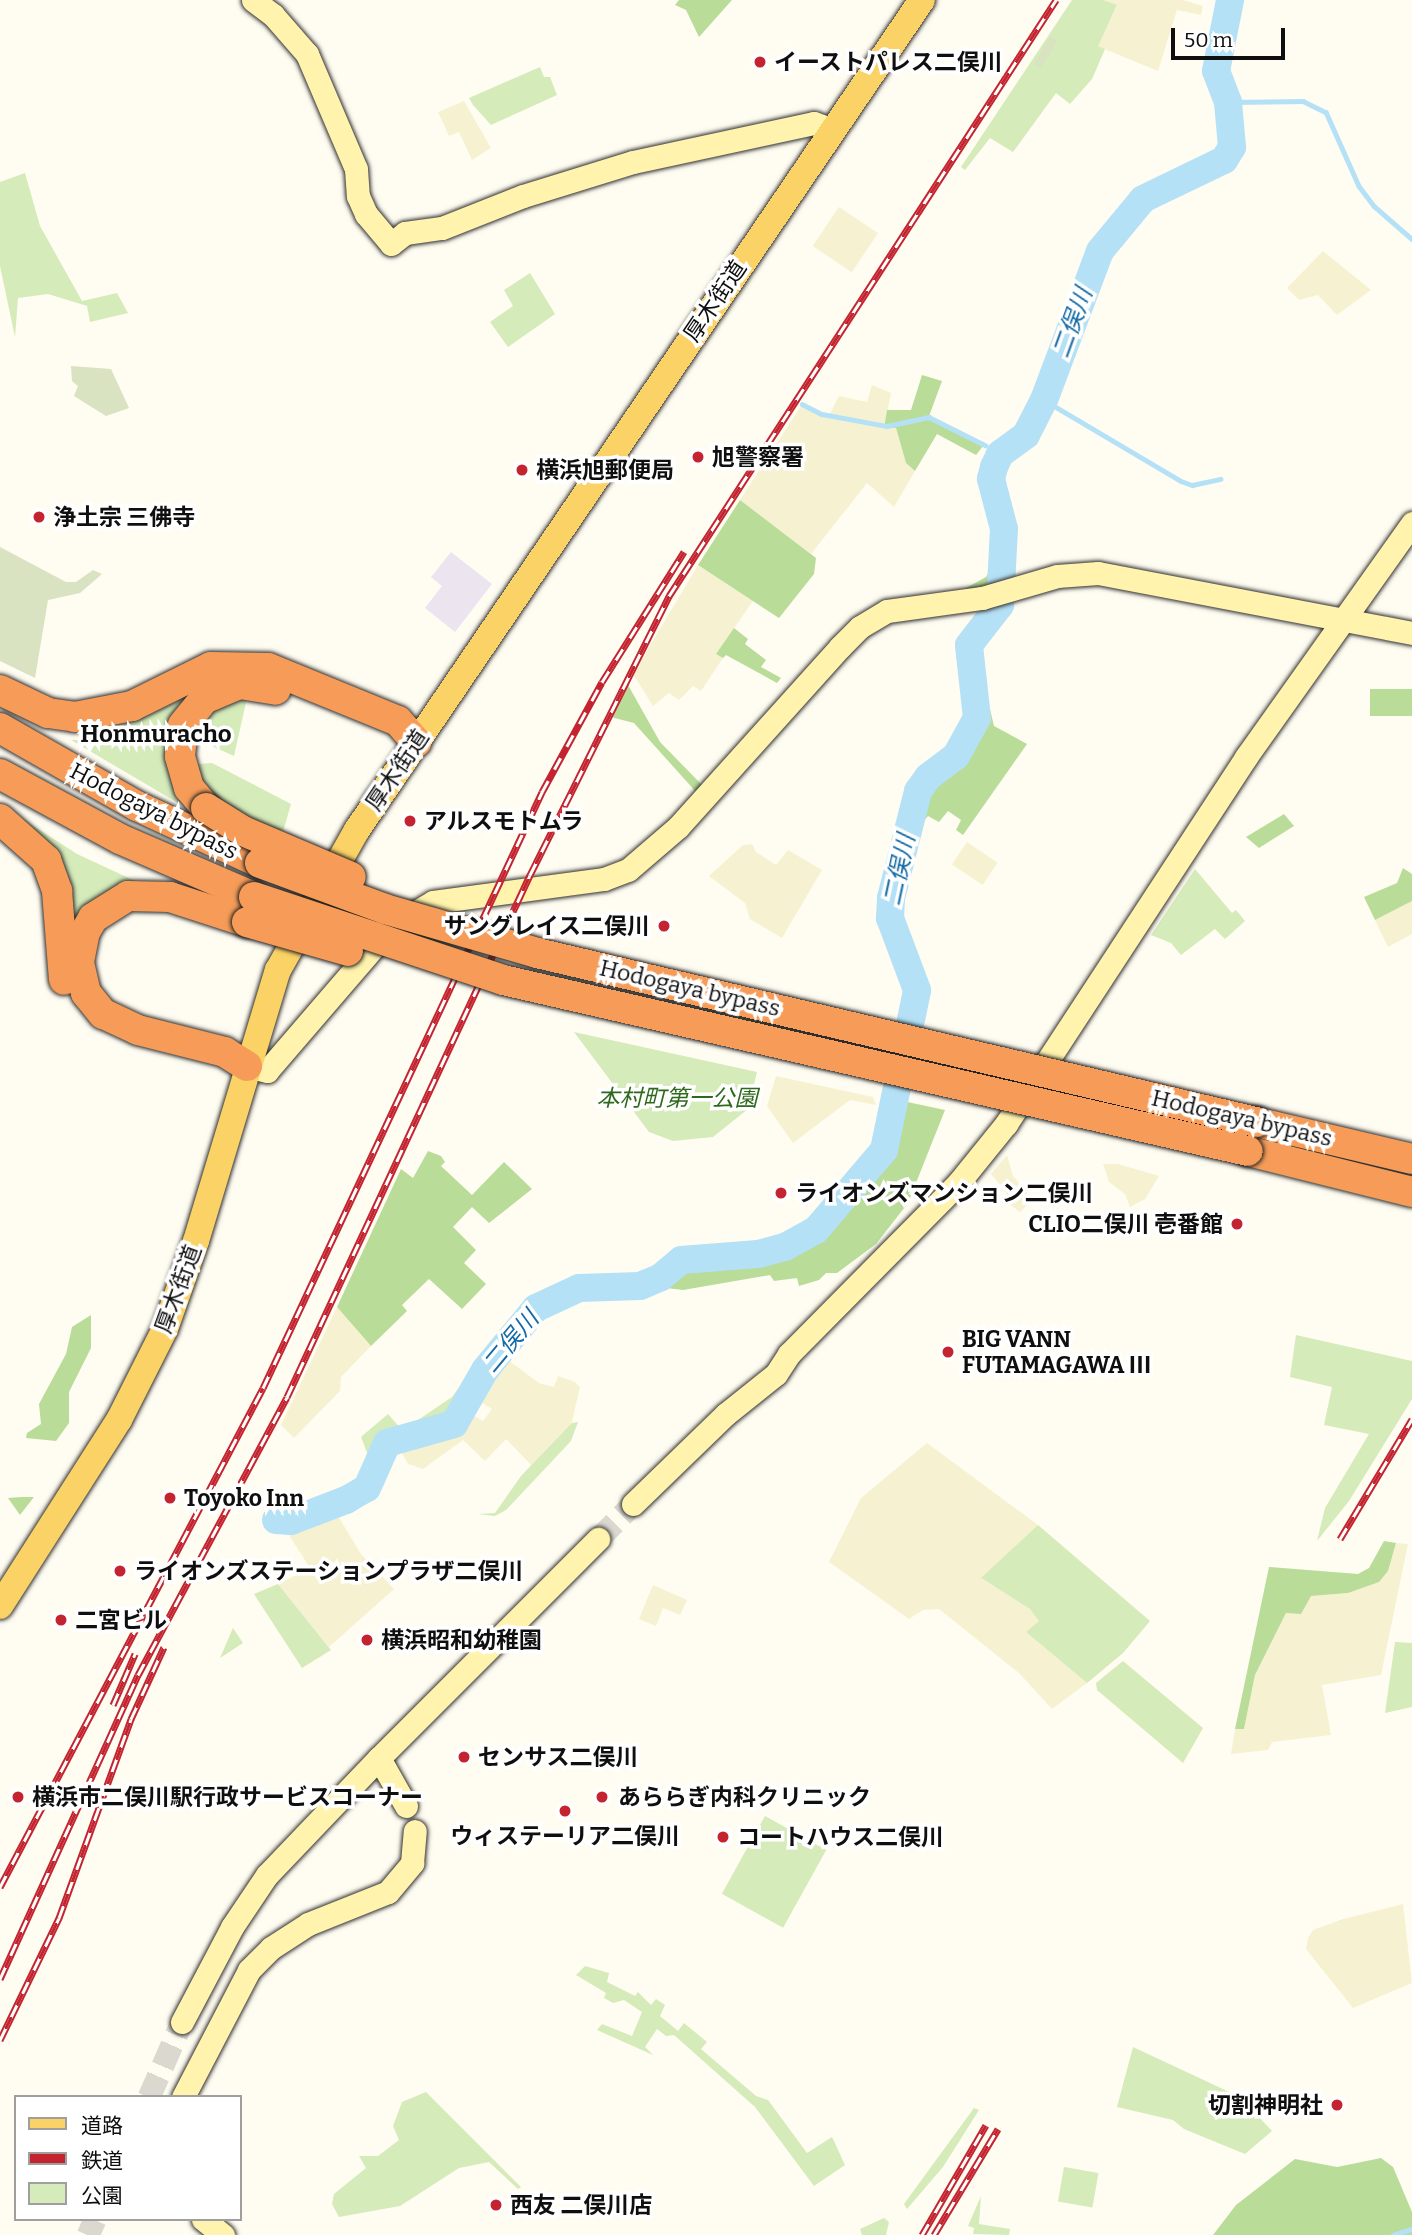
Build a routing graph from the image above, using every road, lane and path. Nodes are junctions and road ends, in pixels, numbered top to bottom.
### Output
1 (253, 0) edge
2 (922, 0) edge
3 (834, 130) junction
4 (1412, 523) edge
5 (1343, 618) junction
6 (1412, 634) edge
7 (0, 690) edge
8 (0, 728) edge
9 (416, 742) junction
10 (0, 774) edge
11 (0, 820) edge
12 (251, 909) junction
13 (639, 976) junction
14 (247, 1066) junction
15 (1412, 1159) edge
16 (1412, 1192) edge
17 (633, 1504) tunnel mouth
18 (598, 1539) tunnel mouth
19 (0, 1606) edge
20 (379, 1758) junction
21 (406, 1807) dead end
22 (415, 1831) dead end
23 (182, 2022) tunnel mouth
24 (184, 2095) edge
25 (206, 2221) edge
26 (223, 2235) edge

1 - 3 street
2 - 3 main road, 厚木街道
3 - 9 main road, 厚木街道
4 - 5 street
5 - 6 street
5 - 14 street
5 - 17 street, bridge
7 - 9 highway
8 - 13 highway, Hodogaya bypass, bridge
9 - 13 highway, bridge
9 - 14 main road, 厚木街道
10 - 12 highway, Hodogaya bypass
11 - 14 highway
12 - 14 highway
12 - 16 highway, Hodogaya bypass, bridge
13 - 15 highway, Hodogaya bypass, bridge
14 - 19 main road, 厚木街道
18 - 20 street
20 - 21 street
20 - 23 street
22 - 24 street
25 - 26 street

